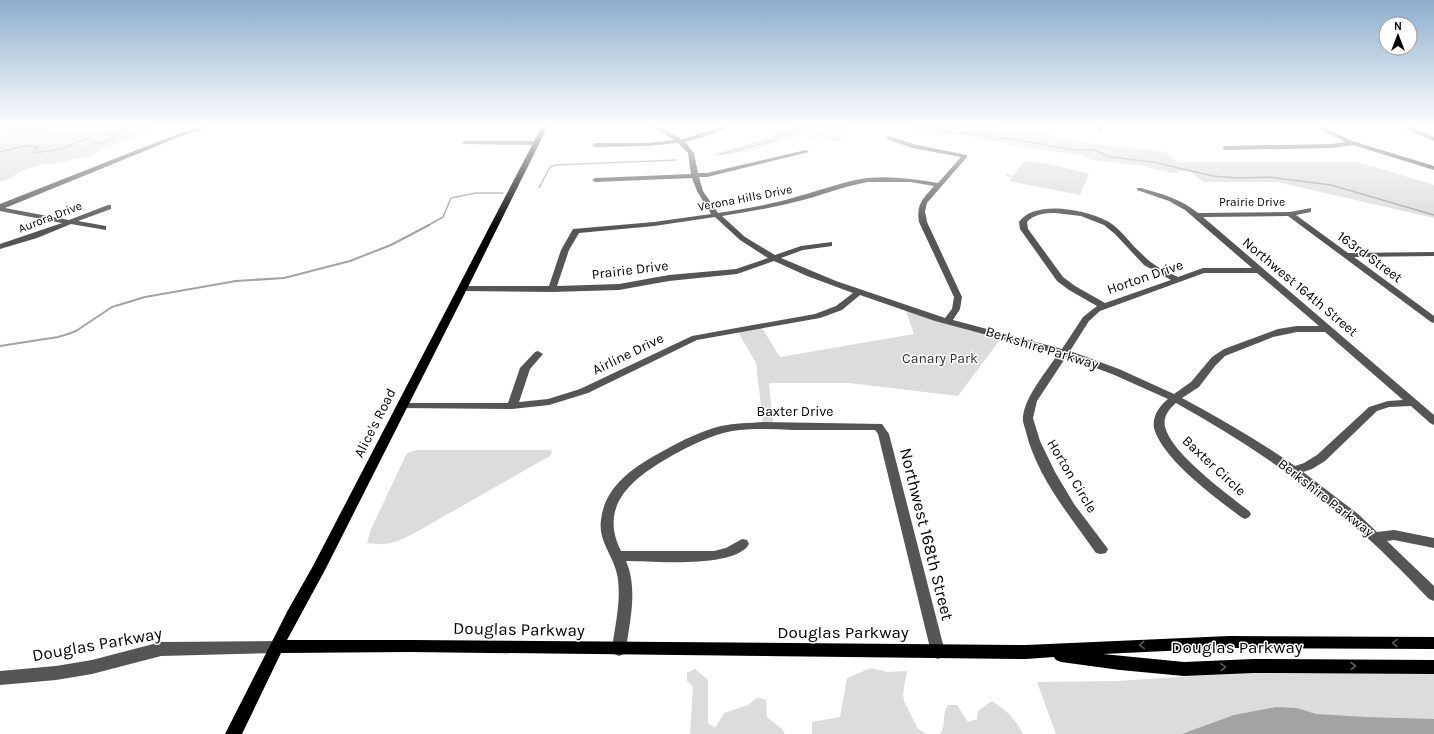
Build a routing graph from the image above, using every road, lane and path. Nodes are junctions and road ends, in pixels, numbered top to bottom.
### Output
1 (117, 160) edge
2 (528, 160) edge
3 (693, 160) edge
4 (771, 160) edge
5 (961, 160) edge
6 (1409, 160) edge
7 (1434, 168) edge
8 (694, 176) junction
9 (595, 180) dead end
10 (939, 185) junction
11 (1140, 189) dead end
12 (108, 207) dead end
13 (0, 208) edge
14 (1308, 210) dead end
15 (1196, 214) junction
16 (1290, 214) junction
17 (716, 215) junction
18 (69, 222) junction
19 (103, 228) dead end
20 (829, 244) dead end
21 (0, 247) edge
22 (1434, 254) edge
23 (1346, 255) junction
24 (774, 258) junction
25 (1258, 270) junction
26 (1178, 280) junction
27 (463, 289) junction
28 (552, 289) junction
29 (859, 292) junction
30 (1103, 306) junction
31 (1423, 312) junction
32 (1434, 312) edge
33 (1434, 320) edge
34 (948, 321) junction
35 (1329, 329) junction
36 (1064, 353) junction
37 (538, 354) dead end
38 (1176, 399) junction
39 (1414, 403) junction
40 (403, 406) junction
41 (512, 406) junction
42 (1434, 421) edge
43 (878, 426) joint
44 (1294, 471) junction
45 (1245, 514) dead end
46 (1376, 537) junction
47 (1434, 543) edge
48 (742, 544) dead end
49 (1101, 548) dead end
50 (616, 556) junction
51 (1434, 595) edge
52 (1434, 644) edge
53 (277, 647) junction
54 (618, 649) junction
55 (938, 652) junction
56 (1041, 652) junction
57 (1434, 667) edge
58 (0, 678) edge
59 (233, 734) edge

1 - 13 street
2 - 27 main road, Alice's Road
3 - 8 street, Berkshire Parkway
4 - 8 street
5 - 10 street
6 - 7 street
8 - 9 street
8 - 17 street, Berkshire Parkway
10 - 17 street, Verona Hills Drive
10 - 34 street
11 - 15 street, Northwest 164th Street
12 - 18 street, Aurora Drive
13 - 18 street
14 - 16 street, Prairie Drive
15 - 16 street, Prairie Drive
15 - 25 street, Northwest 164th Street
16 - 23 street, 163rd Street
17 - 24 street, Berkshire Parkway
17 - 28 street, Verona Hills Drive
18 - 19 street
18 - 21 street, Aurora Drive
20 - 24 street, Prairie Drive
22 - 23 street
23 - 31 street, 163rd Street
24 - 28 street, Prairie Drive
24 - 29 street, Berkshire Parkway
25 - 26 street, Horton Drive
25 - 35 street, Northwest 164th Street
26 - 30 street, Horton Drive
26 - 30 street
27 - 28 street, Prairie Drive
27 - 40 main road, Alice's Road
29 - 34 street, Berkshire Parkway
29 - 41 street, Airline Drive
30 - 36 street, Horton Drive
31 - 32 street
31 - 33 street, 163rd Street
34 - 36 street, Berkshire Parkway
35 - 38 street
35 - 39 street, Northwest 164th Street
36 - 38 street, Berkshire Parkway
36 - 49 street, Horton Circle
37 - 41 street
38 - 44 street, Berkshire Parkway
38 - 45 street, Baxter Circle
39 - 42 street, Northwest 164th Street
39 - 44 street
40 - 41 street, Airline Drive
40 - 53 main road, Alice's Road
43 - 50 street, Baxter Drive
43 - 55 street, Northwest 168th Street
44 - 46 street, Berkshire Parkway
46 - 47 street
46 - 51 street, Berkshire Parkway
48 - 50 street
50 - 54 street, Baxter Drive
52 -> 56 main road, Douglas Parkway
53 - 54 main road, Douglas Parkway
53 - 58 street, Douglas Parkway
53 - 59 main road, Alice's Road
54 - 55 main road, Douglas Parkway
55 - 56 main road, Douglas Parkway
56 -> 57 main road, Douglas Parkway

